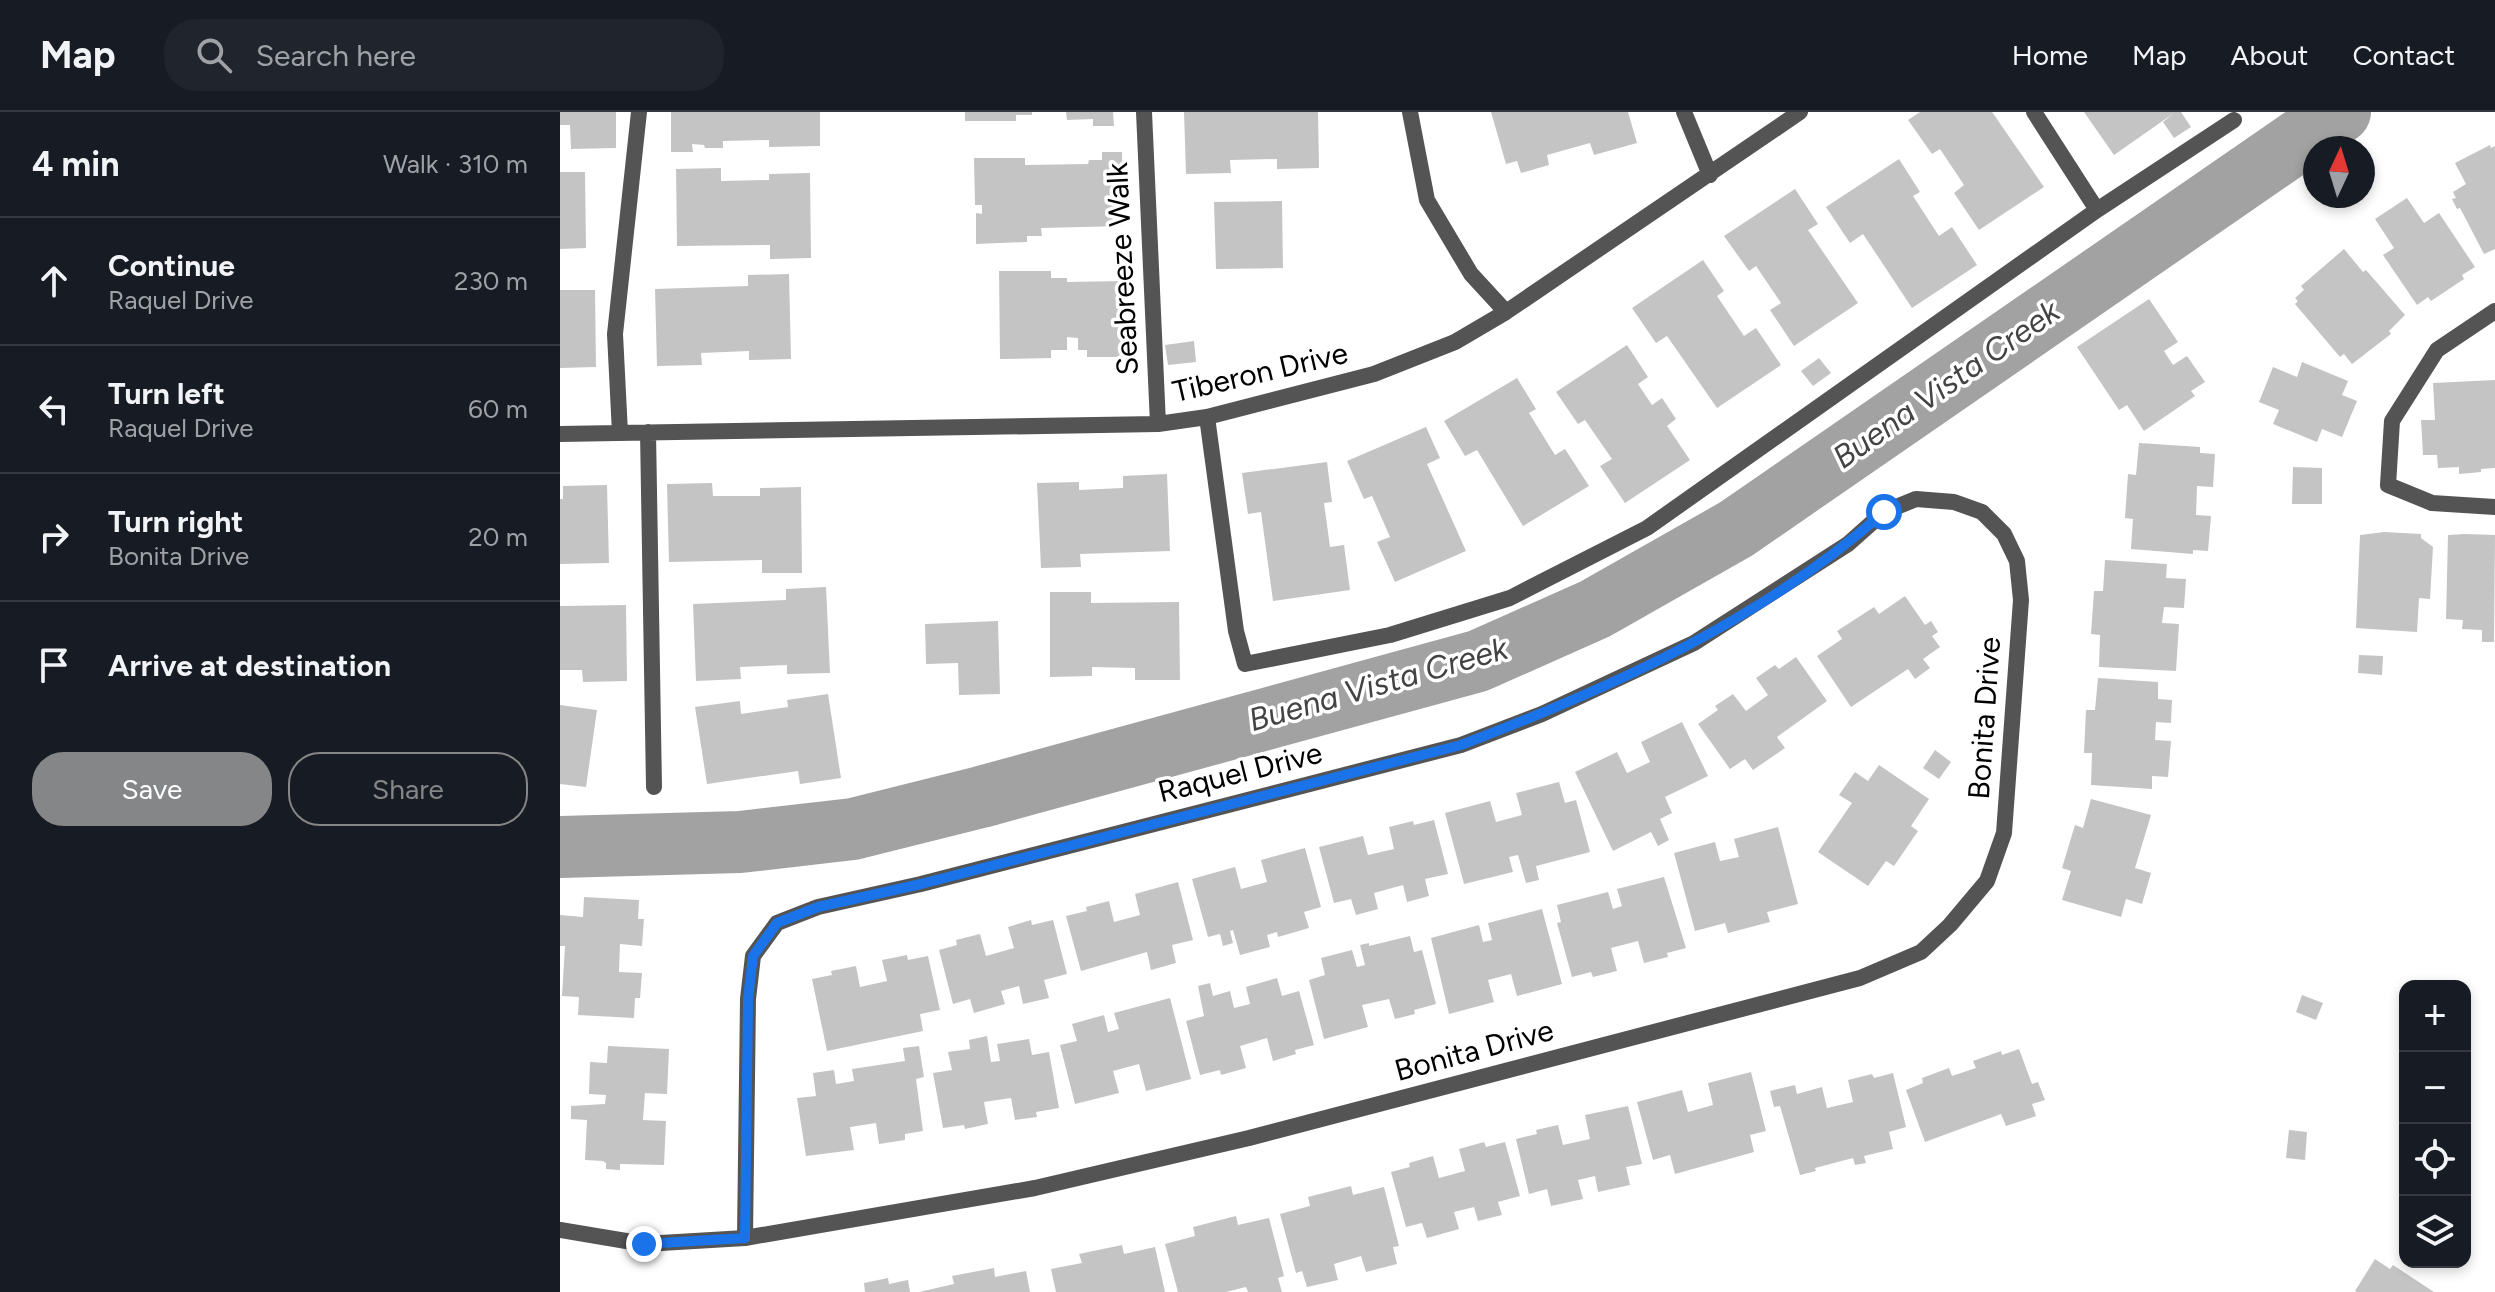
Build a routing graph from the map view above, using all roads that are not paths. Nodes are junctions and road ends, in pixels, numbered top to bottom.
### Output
1 (639, 112) edge
2 (1144, 112) edge
3 (1410, 112) edge
4 (1684, 112) edge
5 (1800, 112) edge
6 (2034, 112) edge
7 (2234, 120) dead end
8 (1710, 175) junction
9 (2097, 210) junction
10 (2495, 311) edge
11 (1506, 312) junction
12 (1207, 417) junction
13 (1158, 424) junction
14 (648, 432) junction
15 (620, 433) junction
16 (560, 434) edge
17 (2495, 507) edge
18 (1982, 512) joint
19 (654, 787) dead end
20 (560, 1230) edge
21 (745, 1238) junction

1 - 15 street
2 - 13 street, Seabreeze Walk
3 - 11 street
4 - 8 street
5 - 8 street, Tiberon Drive
6 - 9 street
7 - 9 street
8 - 11 street, Tiberon Drive
9 - 12 street
10 - 17 street
11 - 12 street, Tiberon Drive
12 - 13 street, Tiberon Drive
13 - 14 street, Tiberon Drive
14 - 15 street, Tiberon Drive
14 - 19 street
15 - 16 street, Tiberon Drive
18 - 21 street, Raquel Drive
18 - 21 street, Bonita Drive
20 - 21 street, Bonita Drive

